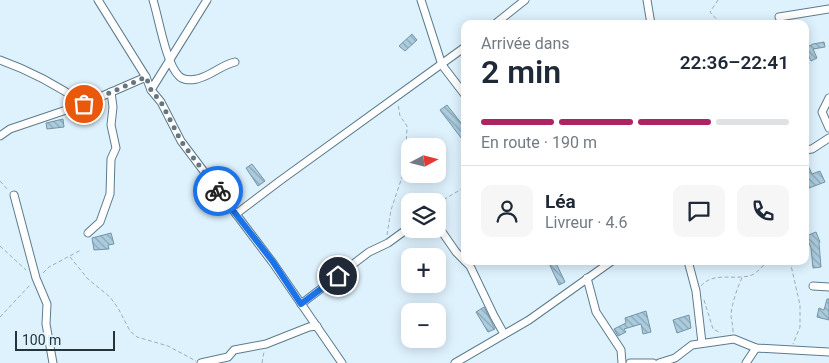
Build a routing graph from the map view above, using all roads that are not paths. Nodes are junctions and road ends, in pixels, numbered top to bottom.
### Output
1 (98, 0) edge
2 (153, 0) edge
3 (207, 0) edge
4 (421, 0) edge
5 (525, 0) edge
6 (646, 0) edge
7 (829, 9) edge
8 (779, 17) dead end
9 (500, 20) edge
10 (650, 20) edge
11 (461, 50) edge
12 (0, 60) edge
13 (169, 60) junction
14 (235, 62) dead end
15 (442, 65) junction
16 (146, 77) junction
17 (151, 90) junction
18 (461, 90) edge
19 (111, 92) junction
20 (829, 98) edge
21 (84, 104) junction
22 (829, 128) edge
23 (0, 136) edge
24 (829, 138) edge
25 (809, 149) edge
26 (14, 195) road end
27 (236, 214) junction
28 (88, 233) dead end
29 (401, 234) edge
30 (446, 238) edge
31 (461, 257) edge
32 (468, 265) edge
33 (606, 265) edge
34 (689, 265) edge
35 (588, 278) junction
36 (813, 286) dead end
37 (829, 287) edge
38 (301, 304) junction
39 (317, 326) junction
40 (504, 334) junction
41 (702, 343) junction
42 (756, 348) junction
43 (829, 352) edge
44 (53, 363) edge
45 (200, 363) edge
46 (342, 363) edge
47 (455, 363) edge
48 (622, 363) edge
49 (632, 363) edge
50 (653, 363) edge
51 (658, 363) edge
52 (746, 363) edge

1 - 16 street
2 - 13 street
3 - 13 street
4 - 15 street
5 - 9 street
6 - 10 street
7 - 8 street
11 - 15 street
12 - 21 street
13 - 14 street
13 - 17 street
15 - 18 street
15 - 27 street
16 - 17 street
16 - 19 street
17 - 27 street
19 - 21 street
19 - 28 street
20 - 22 street
21 - 23 street
24 - 25 street
26 - 44 street
27 - 38 street
29 - 38 street
30 - 31 street
32 - 40 street
33 - 35 street
34 - 41 street
35 - 40 street
35 - 48 street
36 - 37 street
38 - 39 street
39 - 45 street
39 - 46 street
40 - 47 street
41 - 42 street
41 - 51 street
42 - 43 street
42 - 52 street
49 - 50 street

